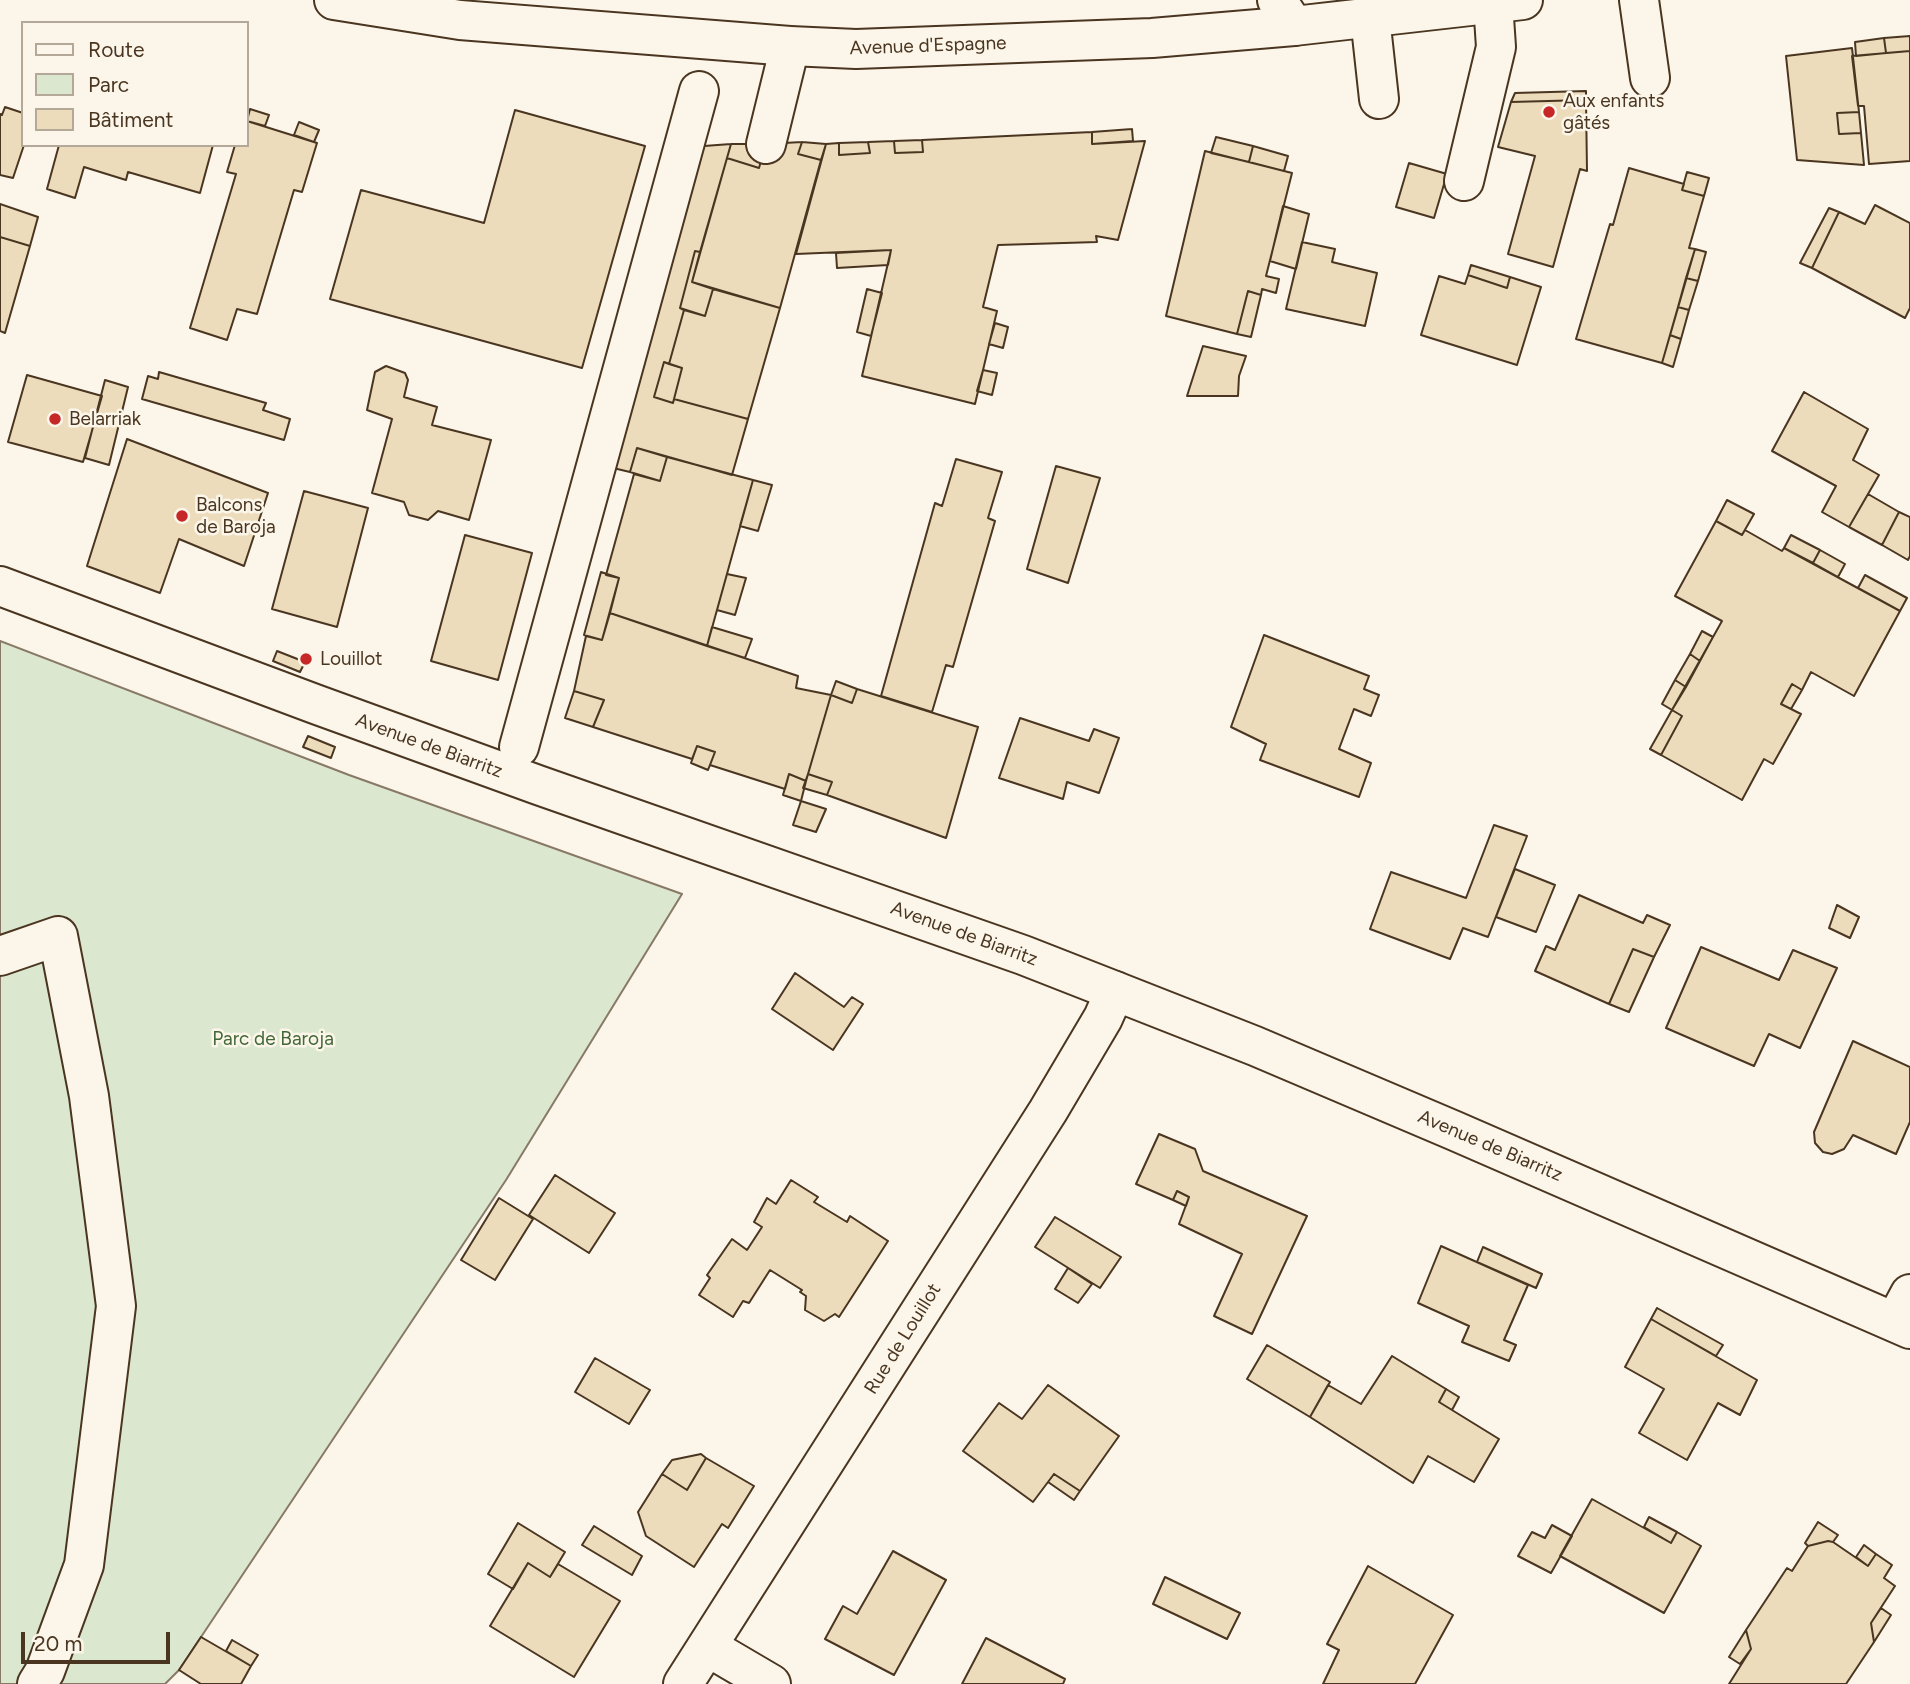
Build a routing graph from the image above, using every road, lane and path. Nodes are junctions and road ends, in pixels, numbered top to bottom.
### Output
1 (334, 0) edge
2 (1639, 0) edge
3 (1508, 2) edge
4 (1285, 13) edge
5 (1370, 18) junction
6 (790, 47) junction
7 (1650, 78) dead end
8 (699, 91) dead end
9 (1379, 99) dead end
10 (766, 144) dead end
11 (1464, 181) dead end
12 (0, 586) edge
13 (519, 747) dead end
14 (0, 956) edge
15 (1115, 990) junction
16 (1905, 1315) edge
17 (708, 1647) junction
18 (37, 1684) edge
19 (683, 1684) edge
20 (771, 1684) edge

1 - 6 main road, Avenue d'Espagne
2 - 7 main road
3 - 5 main road, Avenue d'Espagne
3 - 11 main road
4 - 5 main road, Avenue d'Espagne
4 - 6 main road, Avenue d'Espagne
5 - 9 main road
6 - 10 main road
8 - 13 main road
12 - 15 main road, Avenue de Biarritz
14 - 18 main road
15 - 16 main road, Avenue de Biarritz
15 - 17 main road, Rue de Louillot
17 - 19 main road, Rue de Louillot
17 - 20 main road

